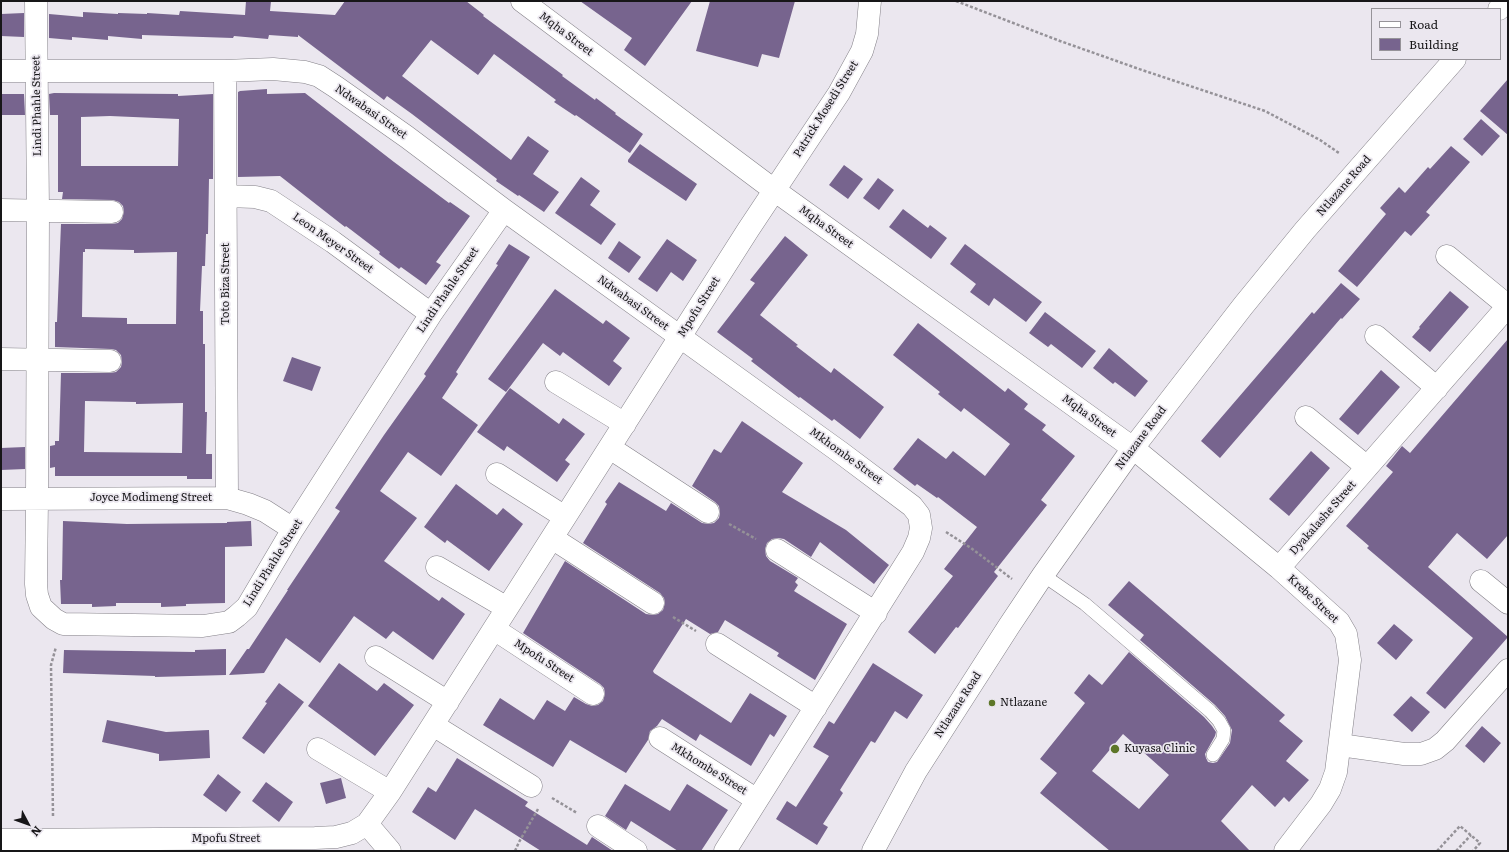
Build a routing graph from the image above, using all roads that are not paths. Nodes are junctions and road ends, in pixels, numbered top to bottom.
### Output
1 (36, 1) edge
2 (522, 1) edge
3 (870, 1) edge
4 (1454, 60) edge
5 (1, 71) edge
6 (36, 71) junction
7 (225, 71) junction
8 (774, 190) junction
9 (226, 196) junction
10 (1, 210) edge
11 (504, 210) junction
12 (38, 211) junction
13 (112, 212) dead end
14 (1447, 256) dead end
15 (1508, 306) edge
16 (431, 314) junction
17 (1376, 336) dead end
18 (680, 337) junction
19 (1, 359) edge
20 (38, 360) junction
21 (110, 361) dead end
22 (556, 382) dead end
23 (1437, 388) junction
24 (1306, 417) dead end
25 (625, 424) junction
26 (610, 448) junction
27 (1133, 448) junction
28 (1367, 468) junction
29 (497, 474) dead end
30 (227, 498) junction
31 (1, 499) edge
32 (37, 499) junction
33 (708, 512) road end
34 (565, 517) junction
35 (293, 529) junction
36 (552, 538) junction
37 (777, 550) road end
38 (437, 566) dead end
39 (1279, 568) junction
40 (1043, 575) junction
41 (1481, 581) dead end
42 (653, 603) road end
43 (1508, 603) edge
44 (507, 608) junction
45 (876, 613) junction
46 (494, 629) junction
47 (717, 644) road end
48 (376, 657) dead end
49 (1508, 670) edge
50 (594, 694) dead end
51 (448, 702) junction
52 (816, 707) junction
53 (433, 724) junction
54 (660, 738) dead end
55 (1340, 745) junction
56 (318, 749) dead end
57 (1213, 755) dead end
58 (539, 790) road end
59 (390, 792) junction
60 (758, 800) junction
61 (367, 824) junction
62 (598, 826) road end
63 (1, 840) edge
64 (60, 844) edge
65 (167, 845) edge
66 (285, 845) edge
67 (390, 851) edge
68 (636, 851) edge
69 (725, 851) edge
70 (873, 851) edge
71 (1285, 851) edge

1 - 6 street, Lindi Phahle Street
2 - 8 street, Mqha Street
3 - 8 street, Patrick Mosedi Street
4 - 27 street, Ntlazane Road
5 - 6 street, Ndwabasi Street
6 - 7 street, Ndwabasi Street
6 - 12 street, Lindi Phahle Street
7 - 9 street, Toto Biza Street
7 - 11 street, Ndwabasi Street
8 - 18 street, Mpofu Street
8 - 27 street, Mqha Street
9 - 16 street, Leon Meyer Street
9 - 30 street, Toto Biza Street
10 - 12 street
11 - 16 street, Lindi Phahle Street
11 - 18 street, Ndwabasi Street
12 - 13 street
12 - 20 street, Lindi Phahle Street
14 - 15 street, Dyakalashe Street
15 - 23 street, Dyakalashe Street
16 - 35 street, Lindi Phahle Street
17 - 23 street
18 - 25 street, Mpofu Street
18 - 45 street, Mkhombe Street
19 - 20 street
20 - 21 street
20 - 32 street, Lindi Phahle Street
22 - 25 street
23 - 28 street, Dyakalashe Street
24 - 28 street
25 - 26 street, Mpofu Street
26 - 33 street
26 - 34 street, Mpofu Street
27 - 39 street, Krebe Street
27 - 40 street, Ntlazane Road
28 - 39 street, Dyakalashe Street
29 - 34 street
30 - 32 street, Joyce Modimeng Street
30 - 35 street, Joyce Modimeng Street
31 - 32 street, Joyce Modimeng Street
32 - 35 street, Lindi Phahle Street
34 - 36 street, Mpofu Street
36 - 42 street
36 - 44 street, Mpofu Street
37 - 45 street
38 - 44 street
39 - 55 street, Krebe Street
40 - 57 lane
40 - 70 street, Ntlazane Road
41 - 43 street
44 - 46 street, Mpofu Street
45 - 52 street, Mkhombe Street
46 - 50 street, Mpofu Street
46 - 51 street, Mpofu Street
47 - 52 street
48 - 51 street
49 - 55 street
51 - 53 street, Mpofu Street
52 - 60 street, Mkhombe Street
53 - 58 street
53 - 59 street, Mpofu Street
54 - 60 street, Mkhombe Street
55 - 71 street, Krebe Street
56 - 59 street
59 - 61 street, Mpofu Street
60 - 69 street, Mkhombe Street
61 - 66 street, Mpofu Street
61 - 67 street
62 - 68 street
63 - 64 street, Mpofu Street
64 - 65 street, Mpofu Street
65 - 66 street, Mpofu Street

